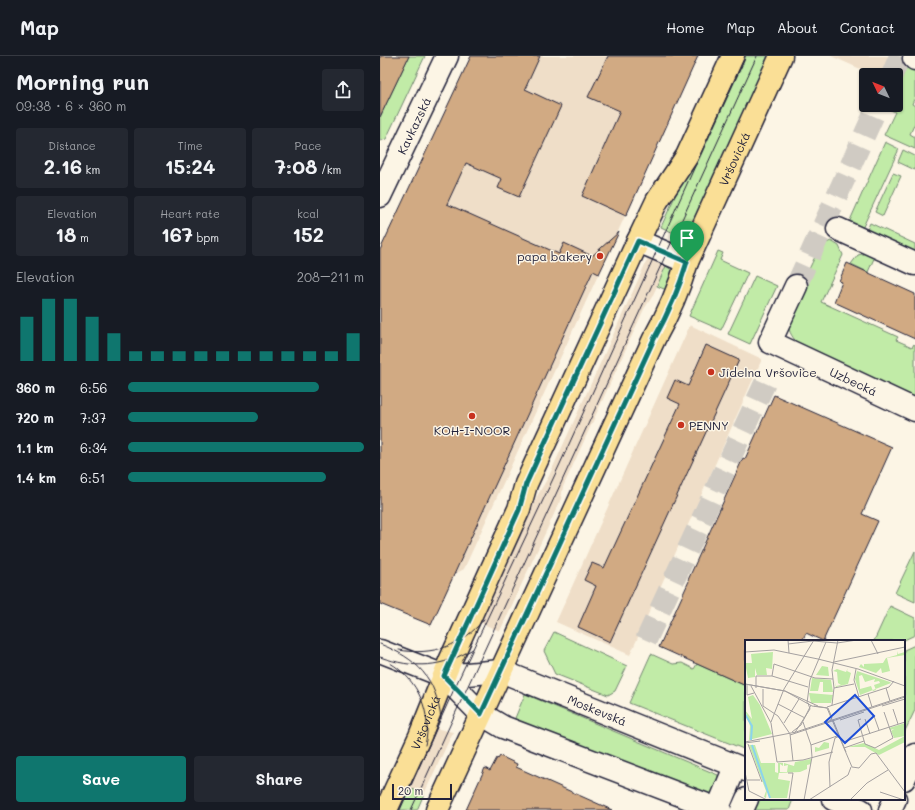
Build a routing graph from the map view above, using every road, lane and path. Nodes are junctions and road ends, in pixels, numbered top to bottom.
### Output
1 (447, 56) edge
2 (734, 56) edge
3 (781, 56) edge
4 (380, 196) edge
5 (838, 229) dead end
6 (638, 241) junction
7 (687, 262) junction
8 (915, 264) edge
9 (796, 286) tunnel mouth
10 (915, 410) edge
11 (380, 651) edge
12 (501, 671) junction
13 (444, 676) junction
14 (481, 714) junction
15 (915, 755) edge
16 (740, 768) edge
17 (905, 777) edge
18 (747, 800) edge
19 (836, 800) edge
20 (895, 800) edge
21 (386, 810) edge
22 (437, 810) edge
23 (718, 810) edge
24 (742, 810) edge
25 (861, 810) edge
26 (890, 810) edge

1 - 4 street, Kavkazská
2 - 6 main road, Vršovická
3 - 7 main road, Vršovická
5 - 8 street
6 - 7 street
6 - 13 main road, Vršovická
7 - 12 main road, Vršovická
9 - 10 street, Uzbecká
11 - 13 street, Moskevská
12 - 13 street, Moskevská
12 - 14 main road, Vršovická
12 - 16 street, Moskevská
13 - 14 street, Moskevská
13 - 21 main road, Vršovická
14 - 22 main road, Vršovická
14 - 23 street, Moskevská
15 - 17 street
16 - 23 street
18 - 24 street
19 - 25 street
20 - 26 street

